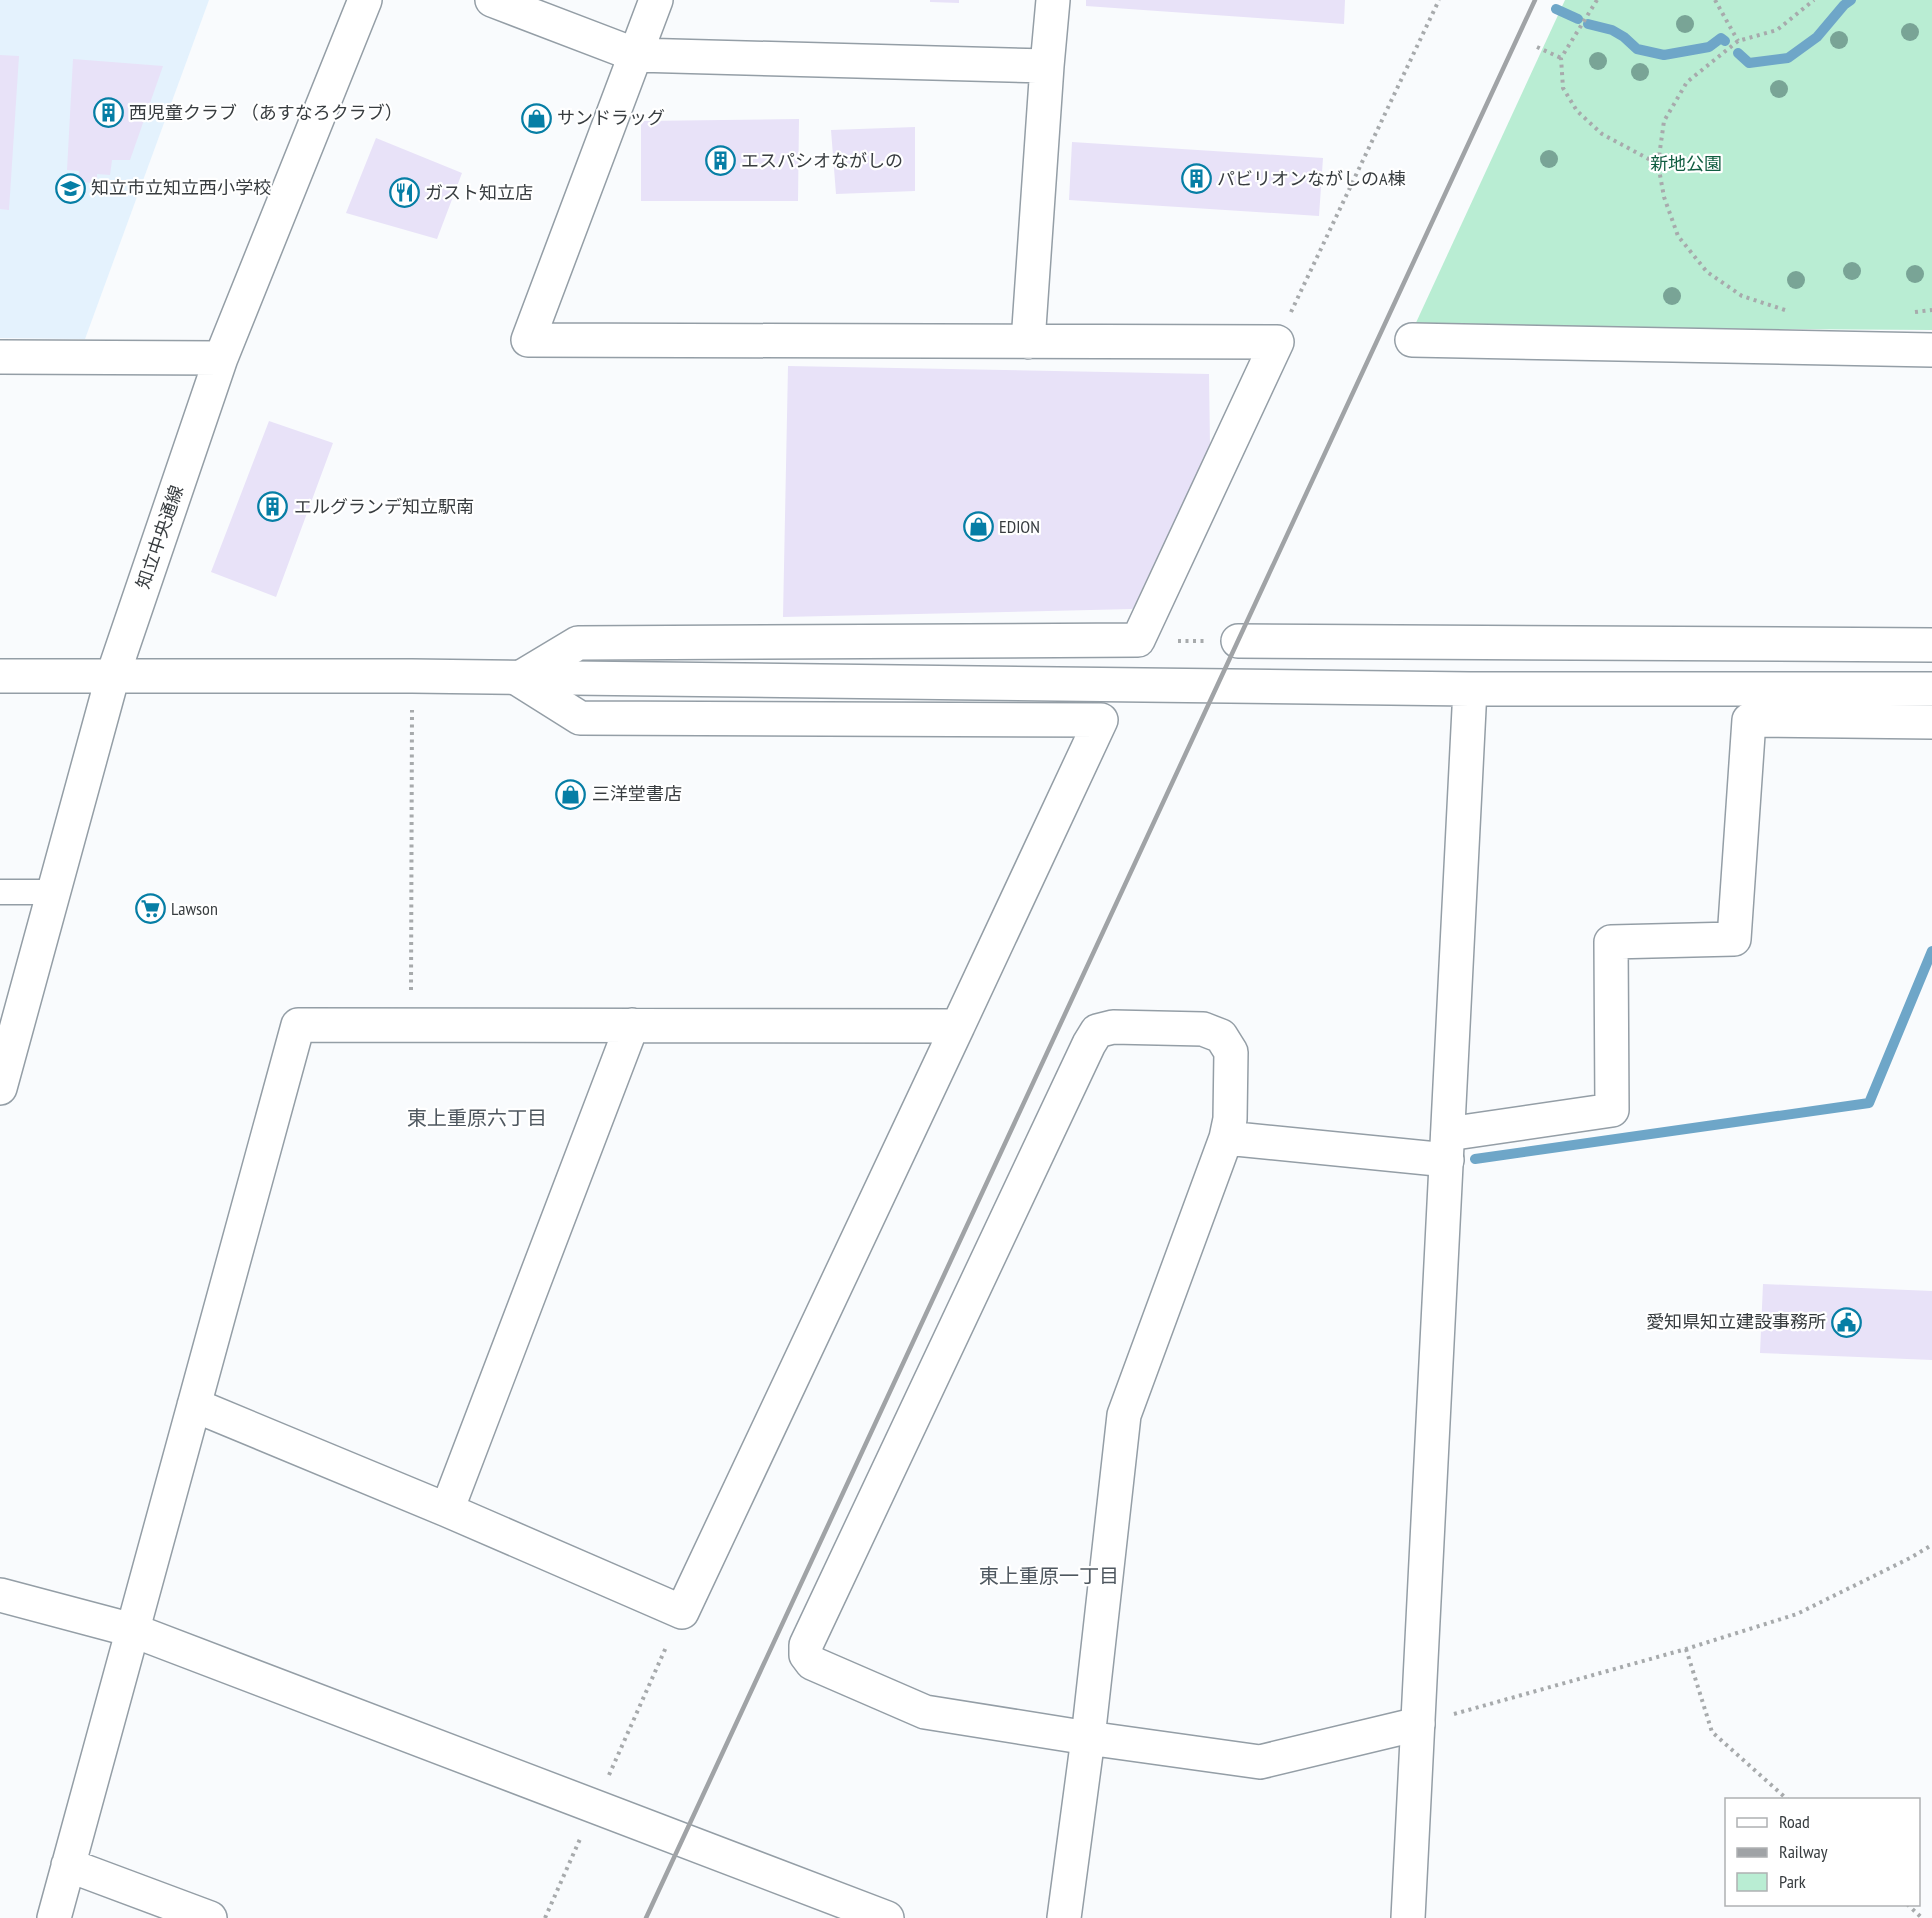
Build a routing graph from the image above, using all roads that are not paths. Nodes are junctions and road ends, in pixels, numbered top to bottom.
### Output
1 (365, 0) edge
2 (492, 0) edge
3 (656, 0) edge
4 (1053, 0) edge
5 (636, 55) junction
6 (1047, 66) junction
7 (1412, 340) dead end
8 (1028, 342) junction
9 (1932, 350) edge
10 (0, 357) edge
11 (221, 358) junction
12 (734, 642) junction
13 (1238, 642) road end
14 (1668, 644) junction
15 (1932, 645) edge
16 (113, 675) junction
17 (0, 676) edge
18 (518, 679) junction
19 (734, 681) junction
20 (869, 682) junction
21 (1470, 689) junction
22 (1666, 689) junction
23 (1932, 689) edge
24 (869, 719) junction
25 (1932, 722) edge
26 (0, 892) edge
27 (54, 892) junction
28 (632, 1025) junction
29 (958, 1026) junction
30 (0, 1088) edge
31 (1226, 1138) junction
32 (1447, 1147) junction
33 (194, 1405) junction
34 (447, 1510) junction
35 (0, 1595) edge
36 (132, 1630) junction
37 (1418, 1724) junction
38 (1088, 1738) junction
39 (68, 1866) junction
40 (54, 1918) edge
41 (210, 1918) edge
42 (887, 1918) edge
43 (1064, 1918) edge
44 (1408, 1918) edge

1 - 11 street, 知立中央通線
2 - 5 street
3 - 5 street
4 - 6 street
5 - 6 street
5 - 8 street
6 - 8 street
7 - 9 street
8 - 12 street
10 - 11 street
11 - 16 street, 知立中央通線
12 - 18 street
12 - 19 street
13 - 14 street
14 - 15 street
14 - 22 street
16 - 17 street
16 - 18 street
16 - 27 street, 知立中央通線
18 - 19 street
18 - 24 street
19 - 20 street
20 - 21 street
20 - 24 street
21 - 22 street
21 - 32 street
22 - 23 street
24 - 29 street
25 - 32 street
26 - 27 street
27 - 30 street, 知立中央通線
28 - 29 street
28 - 33 street
28 - 34 street
29 - 34 street
31 - 32 street
31 - 38 street
31 - 38 street
32 - 37 street
33 - 34 street
33 - 36 street
35 - 36 street
36 - 39 street
36 - 42 street
37 - 38 street
37 - 44 street
38 - 43 street
39 - 40 street
39 - 41 street

